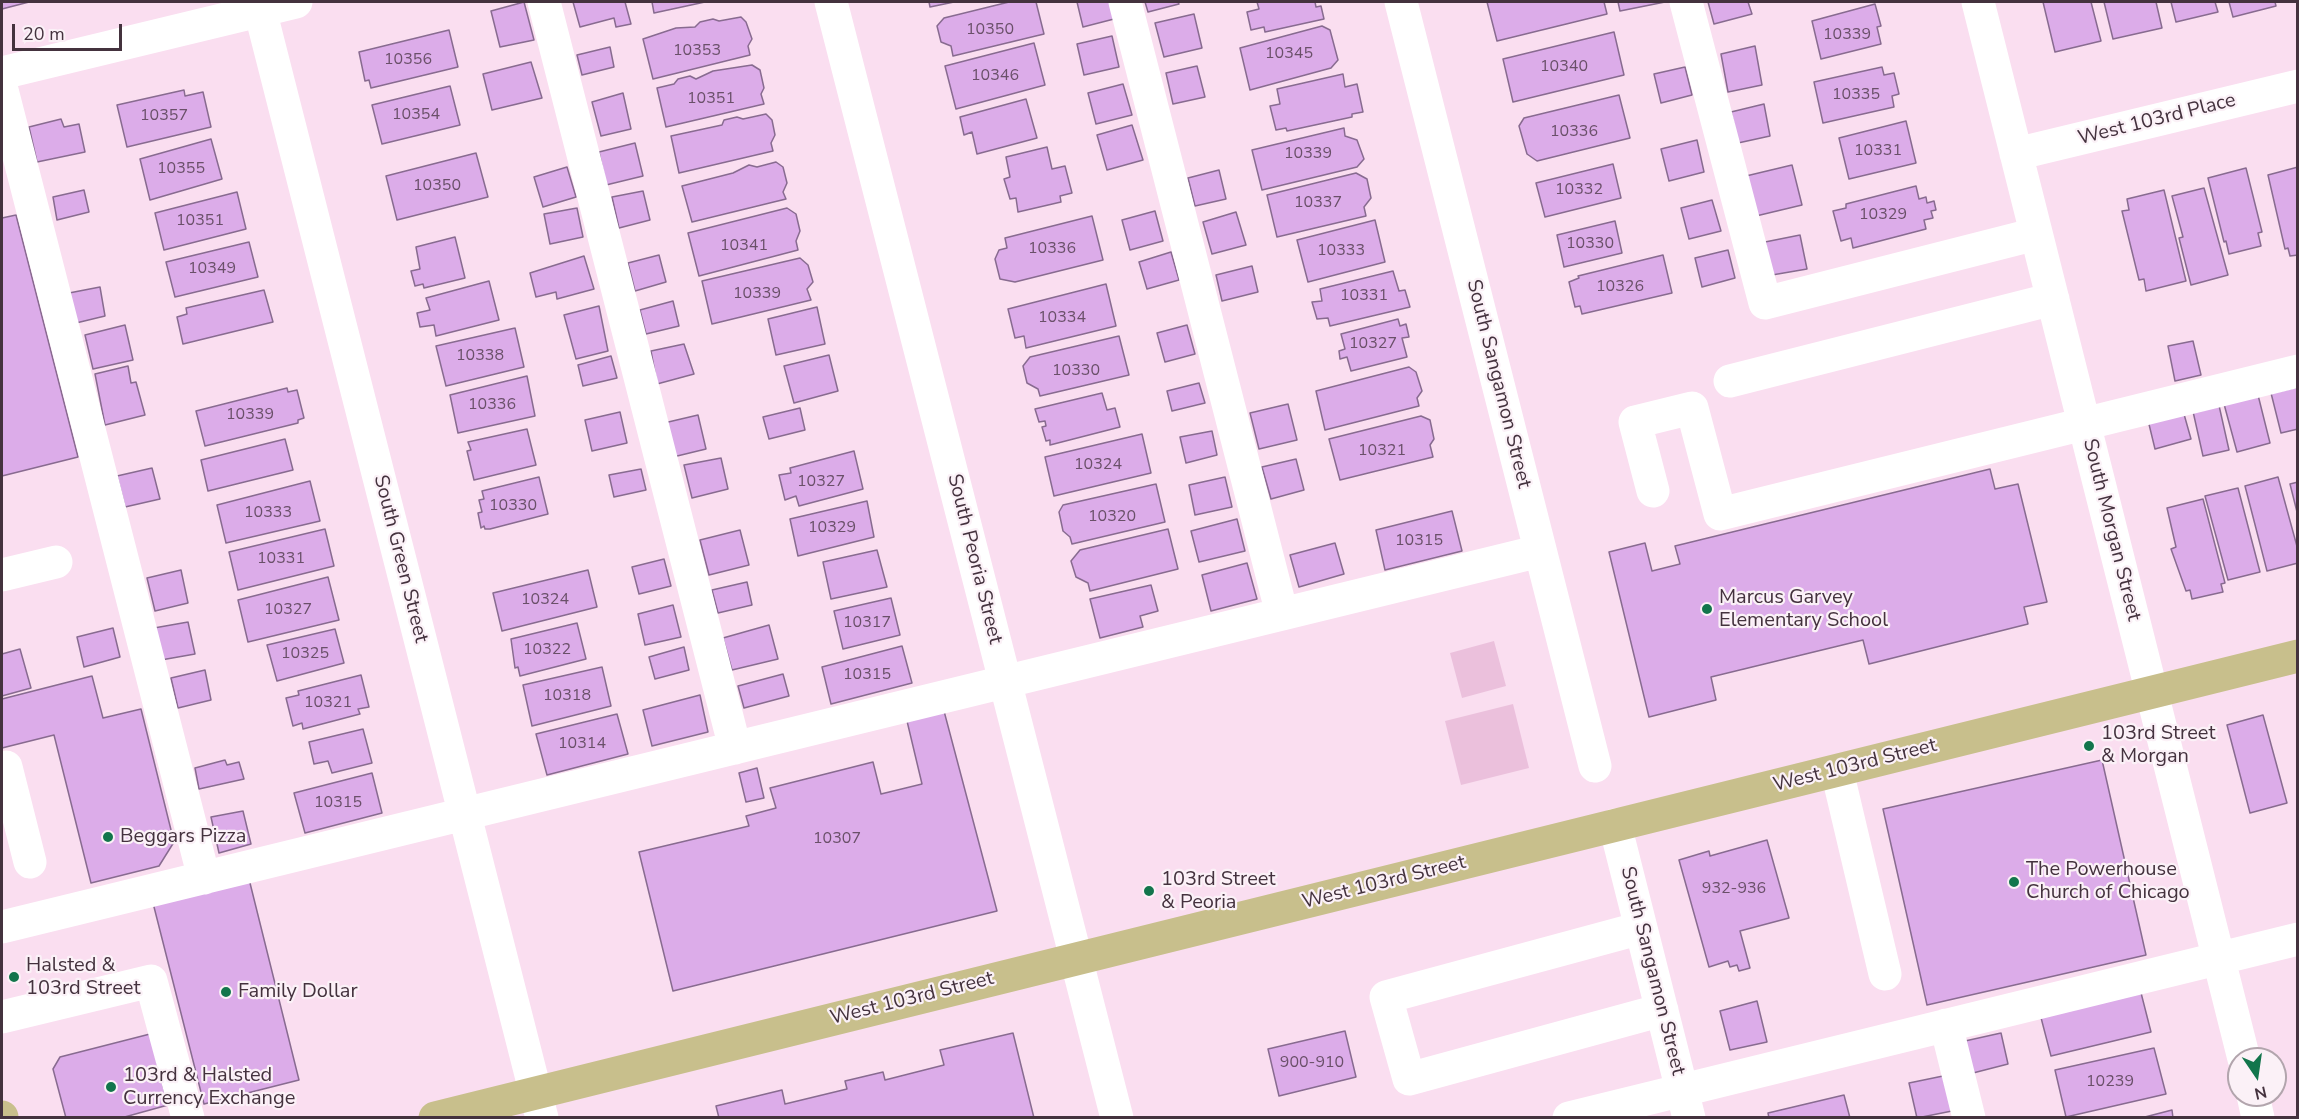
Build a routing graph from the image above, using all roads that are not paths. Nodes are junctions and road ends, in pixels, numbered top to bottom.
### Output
1 (296, 2) edge
2 (544, 2) edge
3 (831, 2) edge
4 (1125, 2) edge
5 (1401, 2) edge
6 (1686, 2) edge
7 (1978, 2) edge
8 (260, 6) edge
9 (2, 73) edge
10 (2298, 86) edge
11 (2, 90) edge
12 (2016, 154) junction
13 (2036, 234) junction
14 (2053, 299) junction
15 (2298, 371) edge
16 (1731, 381) dead end
17 (2084, 424) junction
18 (1653, 491) dead end
19 (1540, 551) junction
20 (56, 562) dead end
21 (2, 575) edge
22 (1282, 614) junction
23 (2298, 656) edge
24 (1006, 682) junction
25 (2151, 692) junction
26 (735, 748) junction
27 (1595, 766) dead end
28 (2, 768) edge
29 (1837, 771) junction
30 (465, 814) junction
31 (1616, 825) junction
32 (30, 862) dead end
33 (204, 878) junction
34 (2, 927) edge
35 (1641, 928) junction
36 (2298, 939) edge
37 (2218, 958) junction
38 (1077, 959) junction
39 (1885, 974) dead end
40 (1662, 1010) junction
41 (2, 1017) edge
42 (1946, 1025) junction
43 (2241, 1047) edge
44 (1686, 1104) edge
45 (538, 1105) edge
46 (188, 1118) edge
47 (435, 1118) edge
48 (1117, 1118) edge
49 (1569, 1118) edge
50 (1969, 1118) edge

1 - 8 street
2 - 26 street
3 - 24 street, South Peoria Street
4 - 22 street
5 - 19 street, South Sangamon Street
6 - 13 street
7 - 12 street, South Morgan Street
8 - 9 street
8 - 30 street, South Green Street
10 - 12 street, West 103rd Place
11 - 33 street
12 - 13 street, South Morgan Street
13 - 14 street, South Morgan Street
14 - 16 street
14 - 17 street, South Morgan Street
15 - 17 street
17 - 18 street
17 - 25 street, South Morgan Street
19 - 22 street
19 - 27 street, South Sangamon Street
20 - 21 street
22 - 24 street
23 - 25 main road, West 103rd Street
24 - 26 street
24 - 38 street, South Peoria Street
25 - 29 main road, West 103rd Street
25 - 37 street, South Morgan Street
26 - 30 street
28 - 32 street
29 - 31 main road, West 103rd Street
29 - 39 street
30 - 33 street
30 - 45 street, South Green Street
31 - 35 street, South Sangamon Street
31 - 38 main road, West 103rd Street
33 - 34 street
35 - 40 street, South Sangamon Street
35 - 40 street
36 - 37 street
37 - 42 street
37 - 43 street, South Morgan Street
38 - 45 main road, West 103rd Street
38 - 48 street, South Peoria Street
40 - 44 street, South Sangamon Street
41 - 46 street
42 - 44 street
42 - 50 street
44 - 49 street
45 - 47 main road, West 103rd Street

